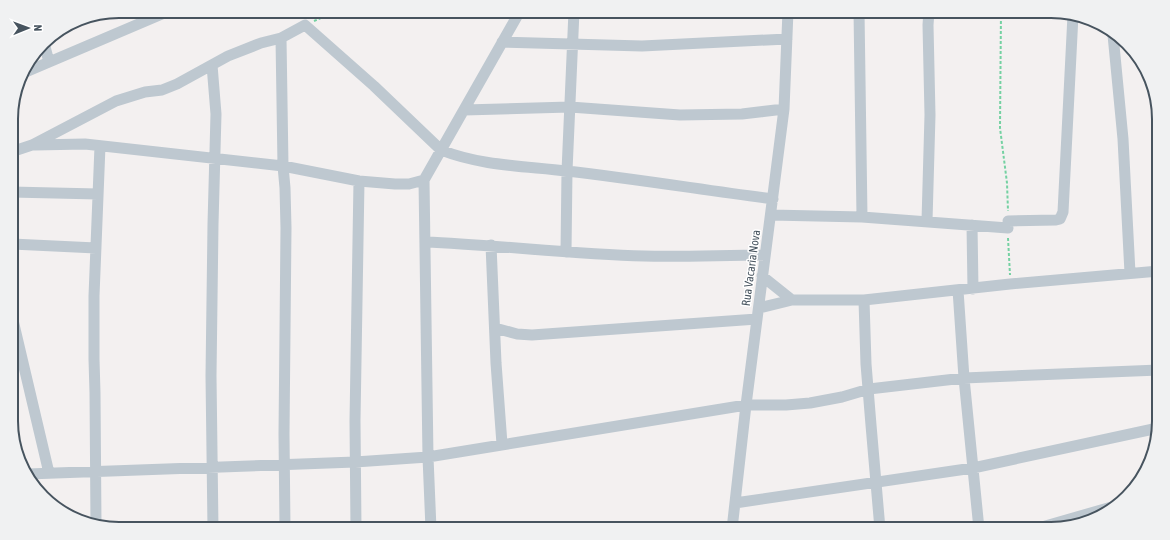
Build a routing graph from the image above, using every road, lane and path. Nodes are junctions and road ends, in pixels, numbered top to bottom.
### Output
1 (138, 18) edge
2 (321, 18) edge
3 (516, 18) edge
4 (574, 18) edge
5 (788, 18) edge
6 (859, 18) edge
7 (928, 18) edge
8 (1001, 18) edge
9 (1074, 21) edge
10 (305, 25) junction
11 (281, 38) junction
12 (787, 39) junction
13 (1113, 39) edge
14 (502, 42) junction
15 (572, 43) junction
16 (46, 50) edge
17 (50, 62) junction
18 (212, 65) junction
19 (31, 70) edge
20 (570, 108) junction
21 (464, 110) junction
22 (784, 110) junction
23 (32, 145) junction
24 (100, 146) junction
25 (18, 150) edge
26 (441, 150) junction
27 (216, 159) junction
28 (283, 166) junction
29 (567, 171) junction
30 (424, 180) junction
31 (359, 181) junction
32 (18, 192) edge
33 (98, 194) junction
34 (773, 199) junction
35 (771, 215) junction
36 (862, 217) junction
37 (927, 221) junction
38 (972, 225) junction
39 (1008, 225) junction
40 (425, 242) junction
41 (18, 244) edge
42 (491, 245) junction
43 (96, 248) junction
44 (566, 252) junction
45 (765, 255) junction
46 (1152, 271) edge
47 (1130, 273) junction
48 (762, 276) junction
49 (1010, 284) junction
50 (972, 289) junction
51 (958, 290) junction
52 (792, 300) junction
53 (864, 300) junction
54 (758, 313) junction
55 (495, 328) junction
56 (18, 366) edge
57 (1152, 370) edge
58 (964, 378) junction
59 (869, 389) junction
60 (746, 405) junction
61 (1151, 429) edge
62 (502, 444) junction
63 (428, 457) junction
64 (355, 462) junction
65 (284, 465) junction
66 (211, 468) junction
67 (973, 468) junction
68 (96, 472) junction
69 (49, 473) junction
70 (33, 474) edge
71 (876, 482) junction
72 (735, 503) junction
73 (1098, 511) edge
74 (96, 519) edge
75 (213, 522) edge
76 (285, 522) edge
77 (356, 522) edge
78 (431, 522) edge
79 (733, 522) edge
80 (879, 522) edge
81 (978, 522) edge
82 (1061, 522) edge

1 - 17 street
2 - 10 path
3 - 14 street
4 - 15 street
5 - 12 street, Rua Vacaria Nova
6 - 36 street
7 - 37 street
8 - 39 path
9 - 39 street
10 - 11 street
10 - 26 street
11 - 18 street
11 - 28 street
12 - 15 street
12 - 22 street, Rua Vacaria Nova
13 - 47 street
14 - 15 street
14 - 21 street
15 - 20 street
16 - 17 street
17 - 19 street
18 - 23 street
18 - 27 street
20 - 21 street
20 - 22 street
20 - 29 street
21 - 26 street
22 - 34 street, Rua Vacaria Nova
23 - 24 street
23 - 25 street
24 - 27 street
24 - 33 street
26 - 29 street
26 - 30 street
27 - 28 street
27 - 66 street
28 - 31 street
28 - 65 street
29 - 34 street
29 - 44 street
30 - 31 street
30 - 40 street
31 - 64 street
32 - 33 street
33 - 43 street
34 - 35 street, Rua Vacaria Nova
35 - 36 street
35 - 45 street, Rua Vacaria Nova
36 - 37 street
37 - 38 street
38 - 39 street
38 - 50 street
39 - 49 path
40 - 42 street
40 - 63 street
41 - 43 street
42 - 44 street
42 - 55 street
43 - 68 street
44 - 45 street
45 - 48 street, Rua Vacaria Nova
46 - 47 street
47 - 49 street
48 - 52 street
48 - 54 street, Rua Vacaria Nova
49 - 50 street
50 - 51 street
51 - 53 street
51 - 58 street
52 - 53 street
52 - 54 street
53 - 59 street
54 - 55 street
54 - 60 street, Rua Vacaria Nova
55 - 62 street
56 - 69 street
57 - 58 street
58 - 59 street
58 - 67 street
59 - 60 street
59 - 71 street
60 - 62 street
60 - 72 street, Rua Vacaria Nova
61 - 67 street
62 - 63 street
63 - 64 street
63 - 78 street
64 - 65 street
64 - 77 street
65 - 66 street
65 - 76 street
66 - 68 street
66 - 75 street
67 - 71 street
67 - 81 street
68 - 69 street
68 - 74 street
69 - 70 street
71 - 72 street
71 - 80 street
72 - 79 street, Rua Vacaria Nova
73 - 82 street

